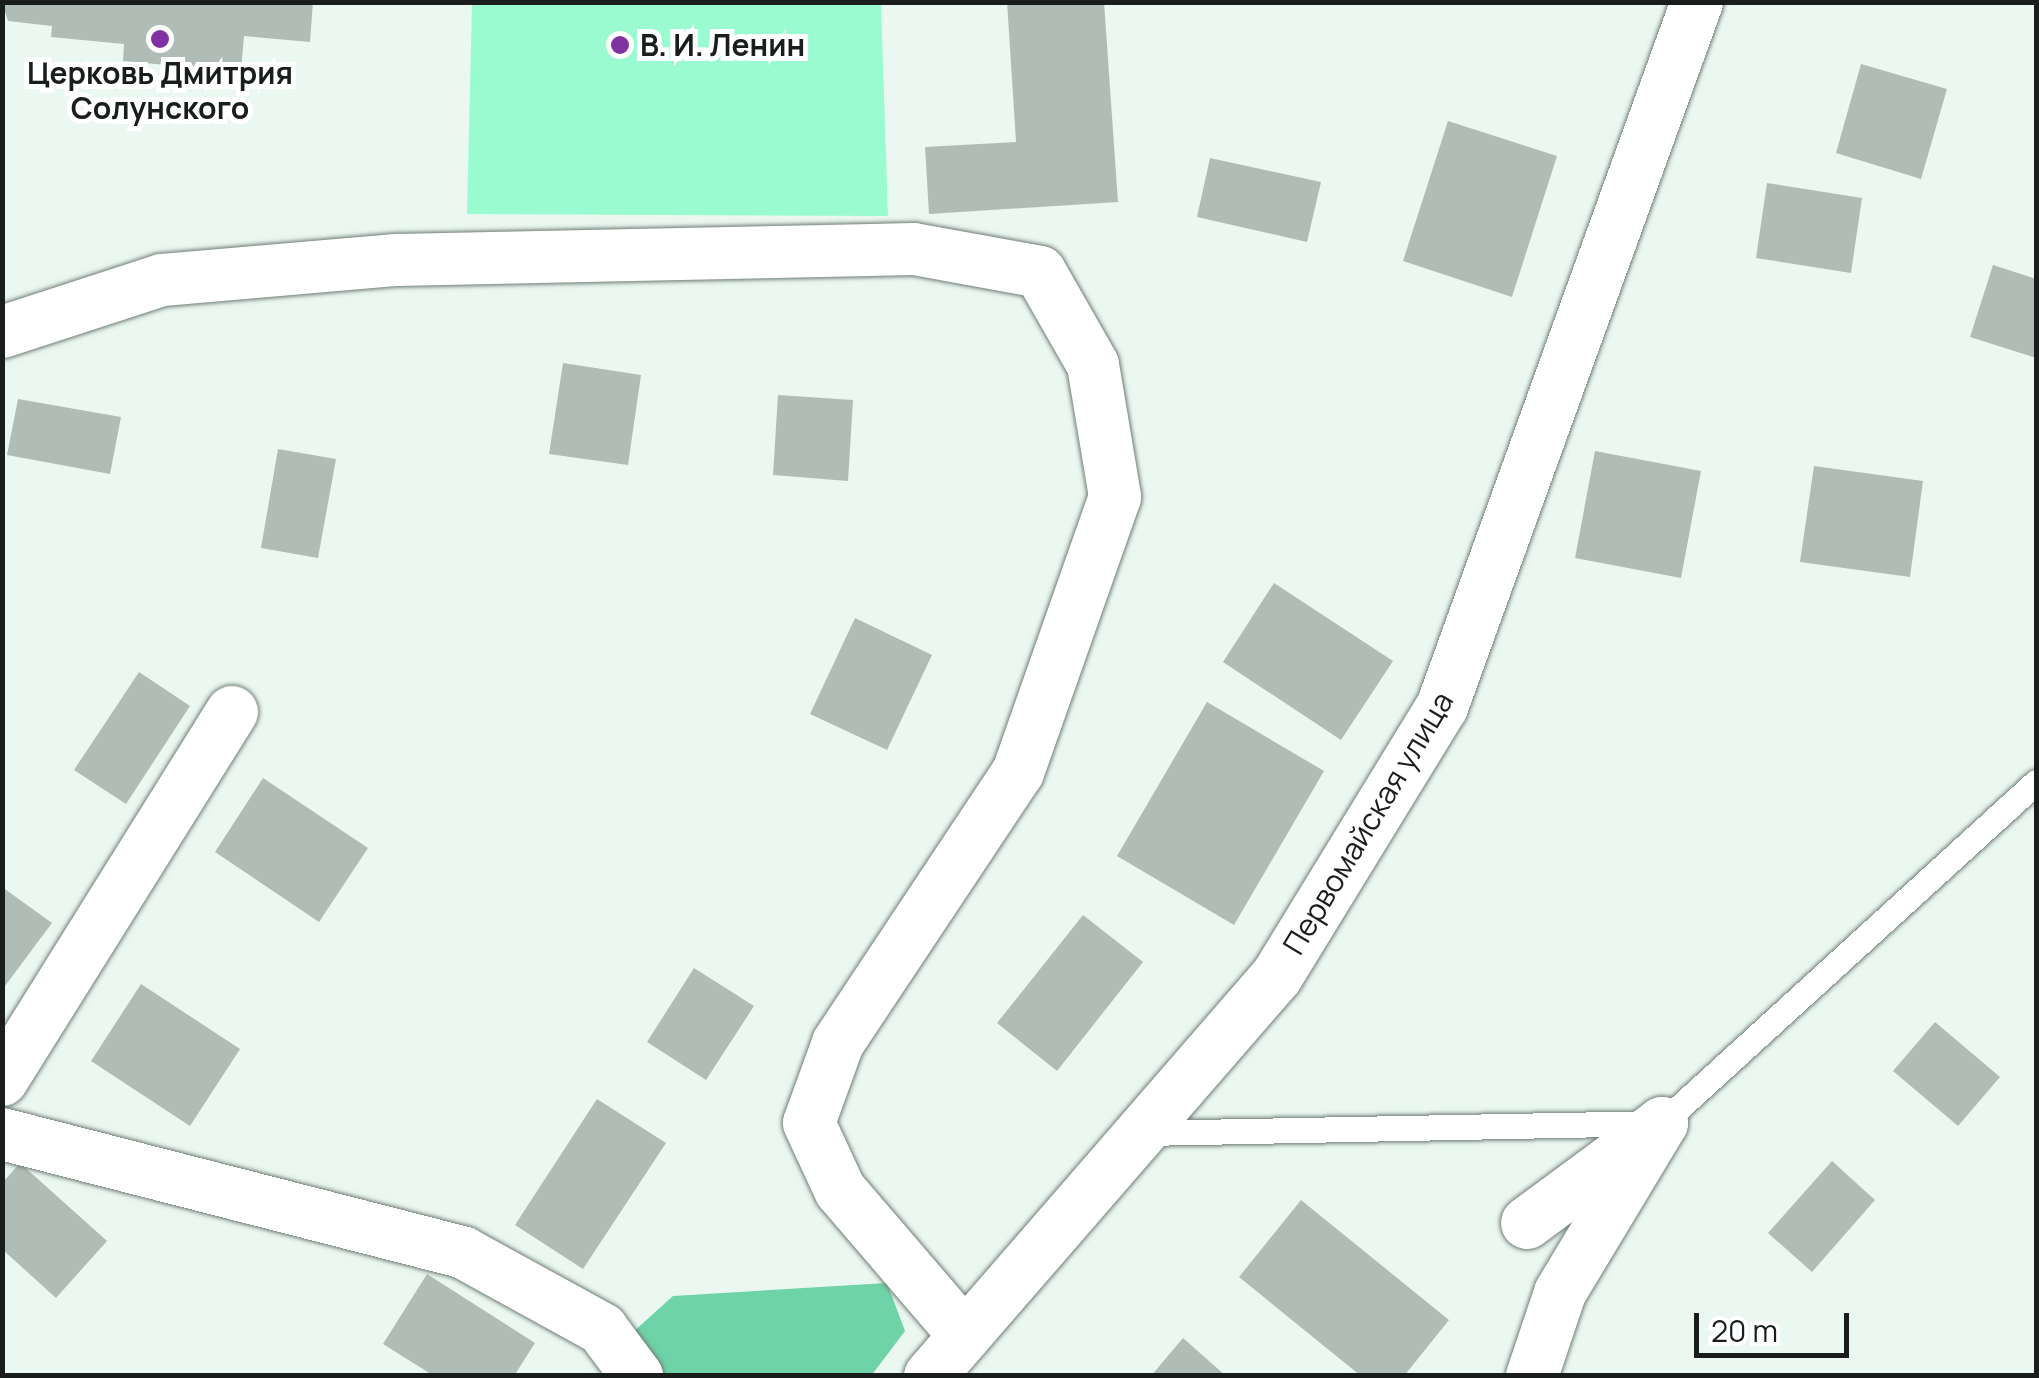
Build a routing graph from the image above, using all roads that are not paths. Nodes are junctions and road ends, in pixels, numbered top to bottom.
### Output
1 (1697, 2) edge
2 (2, 332) edge
3 (232, 712) dead end
4 (2036, 782) edge
5 (2, 1080) edge
6 (1662, 1122) junction
7 (1140, 1133) junction
8 (2, 1134) edge
9 (1527, 1223) dead end
10 (965, 1336) junction
11 (637, 1376) edge
12 (930, 1376) edge
13 (1532, 1376) edge

1 - 7 street, Первомайская улица
2 - 10 street
3 - 5 street
4 - 6 lane
6 - 7 lane
6 - 9 street
6 - 13 street
7 - 10 street, Первомайская улица
8 - 11 street
10 - 12 street, Первомайская улица

